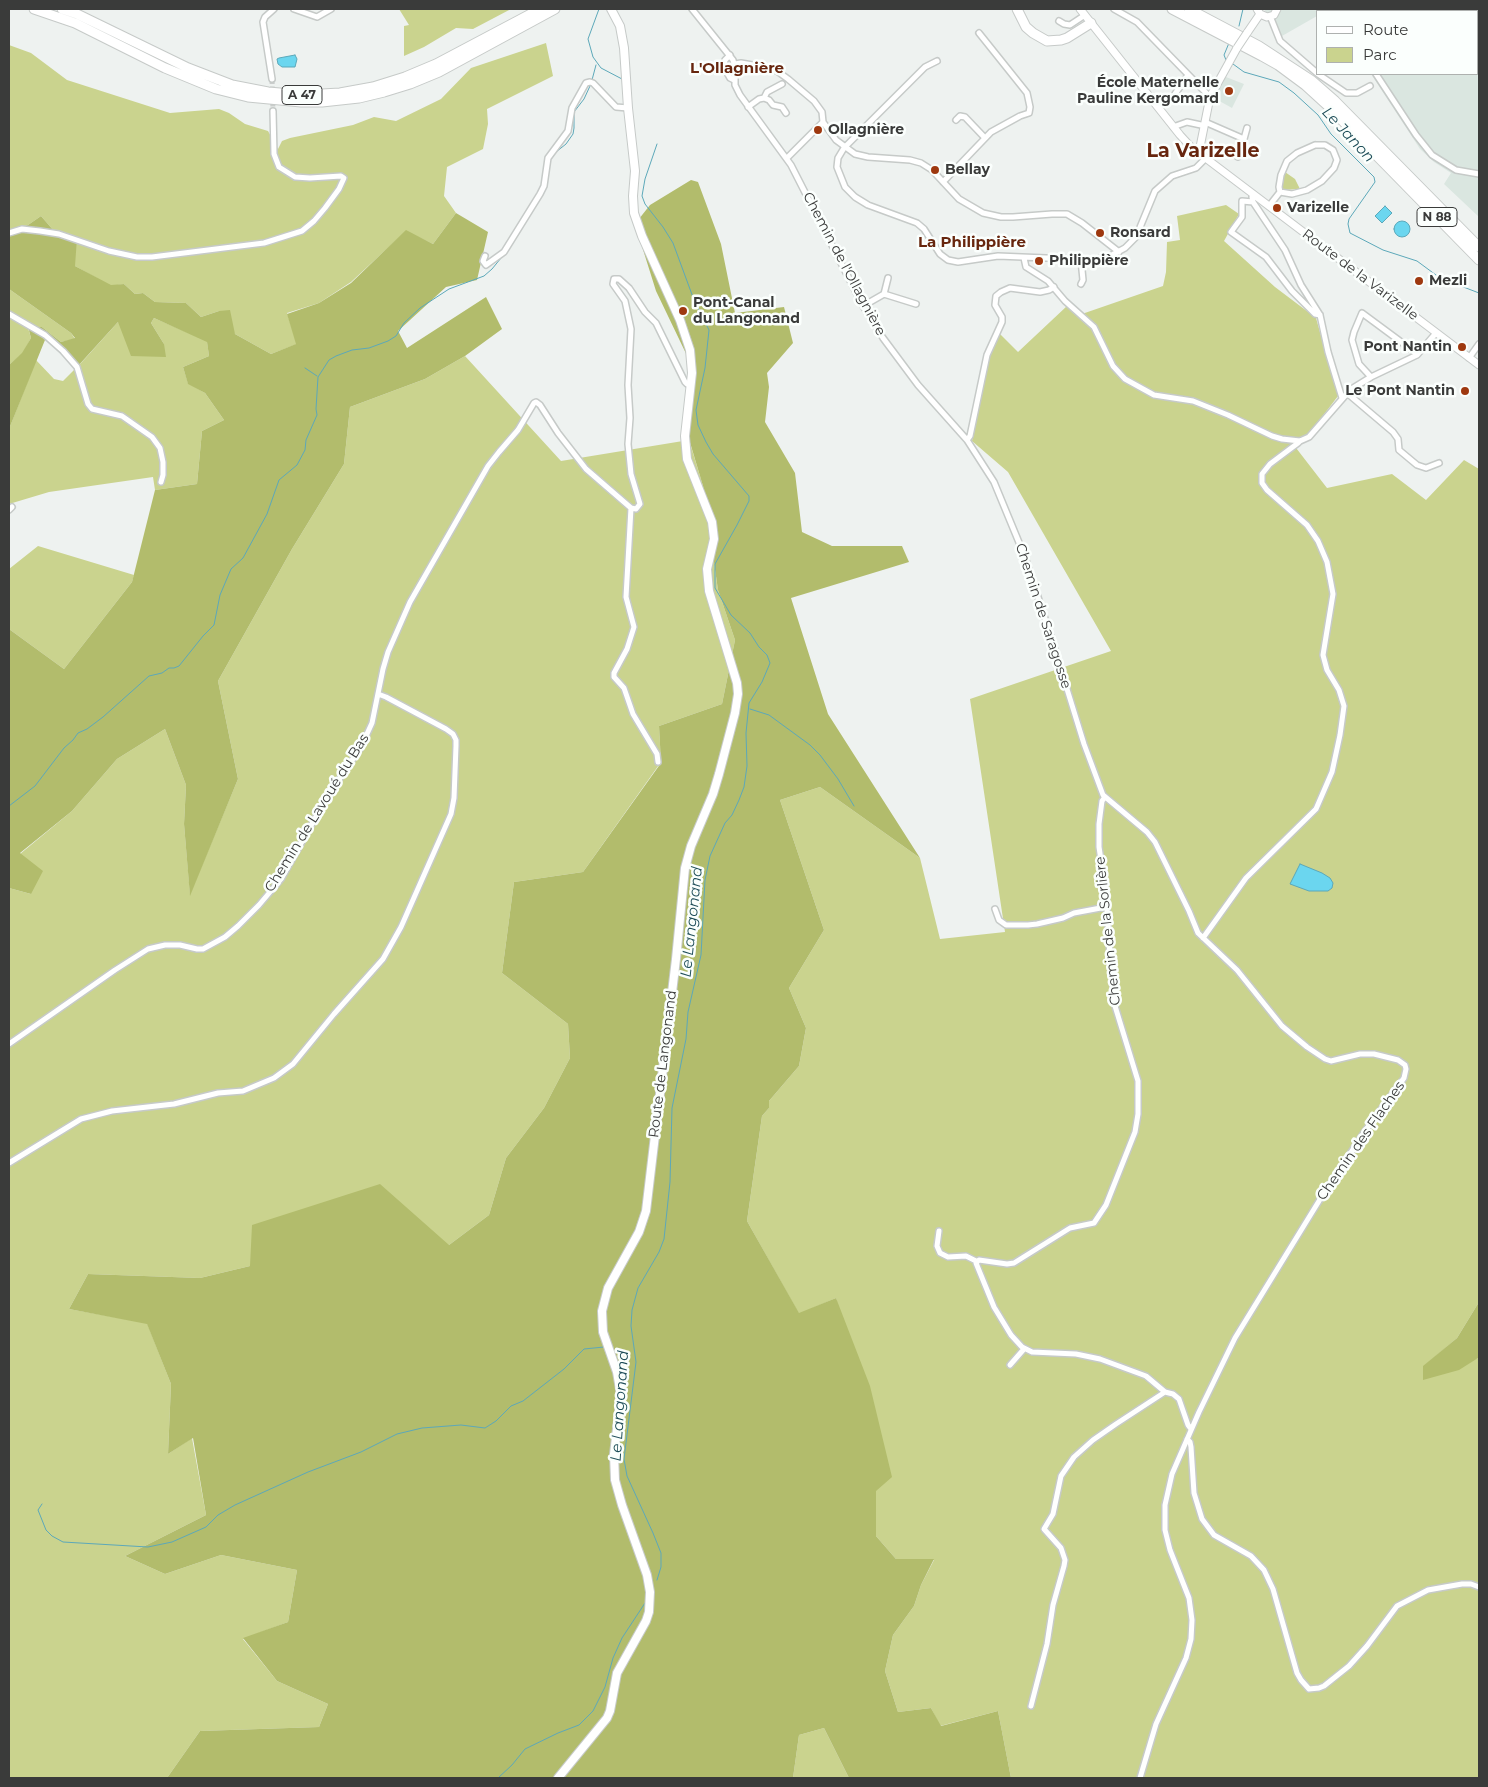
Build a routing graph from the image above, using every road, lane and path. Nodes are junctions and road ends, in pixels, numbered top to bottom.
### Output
1 (34, 9) edge
2 (62, 9) edge
3 (274, 9) edge
4 (294, 9) edge
5 (331, 9) edge
6 (555, 9) edge
7 (611, 9) edge
8 (692, 9) edge
9 (1017, 9) edge
10 (1114, 9) edge
11 (1172, 9) edge
12 (1190, 9) edge
13 (1277, 9) edge
14 (542, 12) edge
15 (1082, 12) edge
16 (1258, 12) edge
17 (1270, 16) junction
18 (1060, 21) dead end
19 (1091, 22) junction
20 (978, 33) dead end
21 (730, 56) junction
22 (937, 61) dead end
23 (734, 64) junction
24 (1316, 72) edge
25 (1188, 75) junction
26 (1320, 75) edge
27 (1377, 75) edge
28 (272, 79) tunnel mouth
29 (734, 80) junction
30 (782, 84) dead end
31 (1370, 86) dead end
32 (1210, 97) junction
33 (764, 98) junction
34 (1176, 100) dead end
35 (748, 107) junction
36 (628, 108) junction
37 (273, 111) tunnel mouth
38 (786, 113) dead end
39 (956, 120) dead end
40 (823, 122) junction
41 (1203, 124) junction
42 (1173, 126) junction
43 (1247, 128) dead end
44 (985, 138) junction
45 (1244, 139) junction
46 (844, 148) junction
47 (1198, 152) junction
48 (1238, 157) dead end
49 (787, 158) junction
50 (1206, 158) junction
51 (1479, 174) edge
52 (943, 182) junction
53 (1280, 192) junction
54 (1253, 194) junction
55 (1253, 202) junction
56 (1269, 206) junction
57 (9, 233) edge
58 (1479, 247) edge
59 (1119, 252) junction
60 (485, 256) dead end
61 (1024, 258) junction
62 (1081, 260) junction
63 (1479, 260) edge
64 (888, 278) dead end
65 (1081, 284) dead end
66 (1054, 287) junction
67 (884, 294) junction
68 (916, 304) dead end
69 (863, 306) junction
70 (1357, 308) dead end
71 (1362, 313) junction
72 (9, 314) edge
73 (1320, 315) junction
74 (1436, 333) junction
75 (1479, 344) edge
76 (1416, 355) junction
77 (1470, 358) junction
78 (1479, 365) edge
79 (1371, 377) junction
80 (691, 384) junction
81 (1346, 392) junction
82 (1342, 398) junction
83 (968, 440) junction
84 (1300, 441) junction
85 (1439, 463) dead end
86 (161, 482) dead end
87 (631, 508) junction
88 (378, 694) junction
89 (658, 762) dead end
90 (1105, 797) junction
91 (1106, 907) junction
92 (995, 909) dead end
93 (1203, 938) junction
94 (9, 1044) edge
95 (9, 1163) edge
96 (939, 1231) dead end
97 (976, 1261) junction
98 (1024, 1349) junction
99 (1010, 1365) dead end
100 (1165, 1392) junction
101 (1191, 1429) junction
102 (1187, 1439) junction
103 (1479, 1587) edge
104 (1031, 1706) dead end
105 (558, 1778) edge
106 (1140, 1778) edge

1 - 14 highway, A 47
2 - 14 highway, A 47
3 - 28 street
4 - 5 street
6 - 14 highway, A 47
7 - 36 main road, Route de Langonand
8 - 21 street, Chemin de l'Ollagnière
9 - 19 highway
10 - 25 street
11 - 63 highway, N 88
12 - 58 highway, N 88
13 - 17 main road
15 - 18 street
15 - 19 main road, Route de la Varizelle
16 - 17 main road
16 - 32 main road, bridge
17 - 24 street
19 - 42 main road, Route de la Varizelle
20 - 44 street
21 - 23 street, Chemin de l'Ollagnière
21 - 29 street, Chemin de l'Ollagnière
22 - 46 street
23 - 29 street, Chemin de l'Ollagnière
23 - 40 street
25 - 32 street
25 - 34 street
26 - 31 street
27 - 51 street
29 - 35 street, Chemin de l'Ollagnière
30 - 33 street
32 - 41 main road
33 - 35 street
33 - 38 street
35 - 49 street, Chemin de l'Ollagnière
36 - 60 street
36 - 80 main road, Route de Langonand
37 - 57 street
39 - 44 street
40 - 46 street
40 - 49 street
41 - 42 street
41 - 45 street
41 - 47 main road
42 - 47 main road, Route de la Varizelle
43 - 45 street
44 - 52 street
45 - 48 street
46 - 52 street
46 - 61 street
47 - 50 main road, Route de la Varizelle
49 - 69 street, Chemin de l'Ollagnière
50 - 54 main road, Route de la Varizelle
50 - 59 street
52 - 59 street
53 - 53 street
53 - 56 street
54 - 55 street
54 - 56 main road, Route de la Varizelle
55 - 73 street
55 - 73 street
56 - 74 main road, Route de la Varizelle
59 - 62 street
61 - 62 street
61 - 66 street
62 - 65 street
64 - 67 street
66 - 83 street
66 - 84 street
67 - 68 street
67 - 69 street
69 - 83 street, Chemin de l'Ollagnière
70 - 71 street
71 - 76 street
71 - 79 street
72 - 86 street
73 - 82 street
74 - 76 street
74 - 77 main road, Route de la Varizelle
75 - 77 street
76 - 79 street
77 - 78 main road, Route de la Varizelle
79 - 81 street
80 - 87 street
80 - 105 main road, Route de Langonand
81 - 82 street
81 - 85 street
82 - 84 street
83 - 90 street, Chemin de Saragosse
84 - 93 street
87 - 88 street, Chemin de Lavoué du Bas
87 - 89 street
88 - 94 street, Chemin de Lavoué du Bas
88 - 95 street
90 - 91 street, Chemin de la Sorlière
90 - 93 street, Chemin des Flaches
91 - 92 street
91 - 97 street, Chemin de la Sorlière
93 - 101 street, Chemin des Flaches
96 - 97 street, Chemin de la Sorlière
97 - 98 street
98 - 99 street
98 - 100 street
100 - 101 street
100 - 104 street
101 - 102 street, Chemin des Flaches
102 - 103 street
102 - 106 street, Chemin des Flaches

